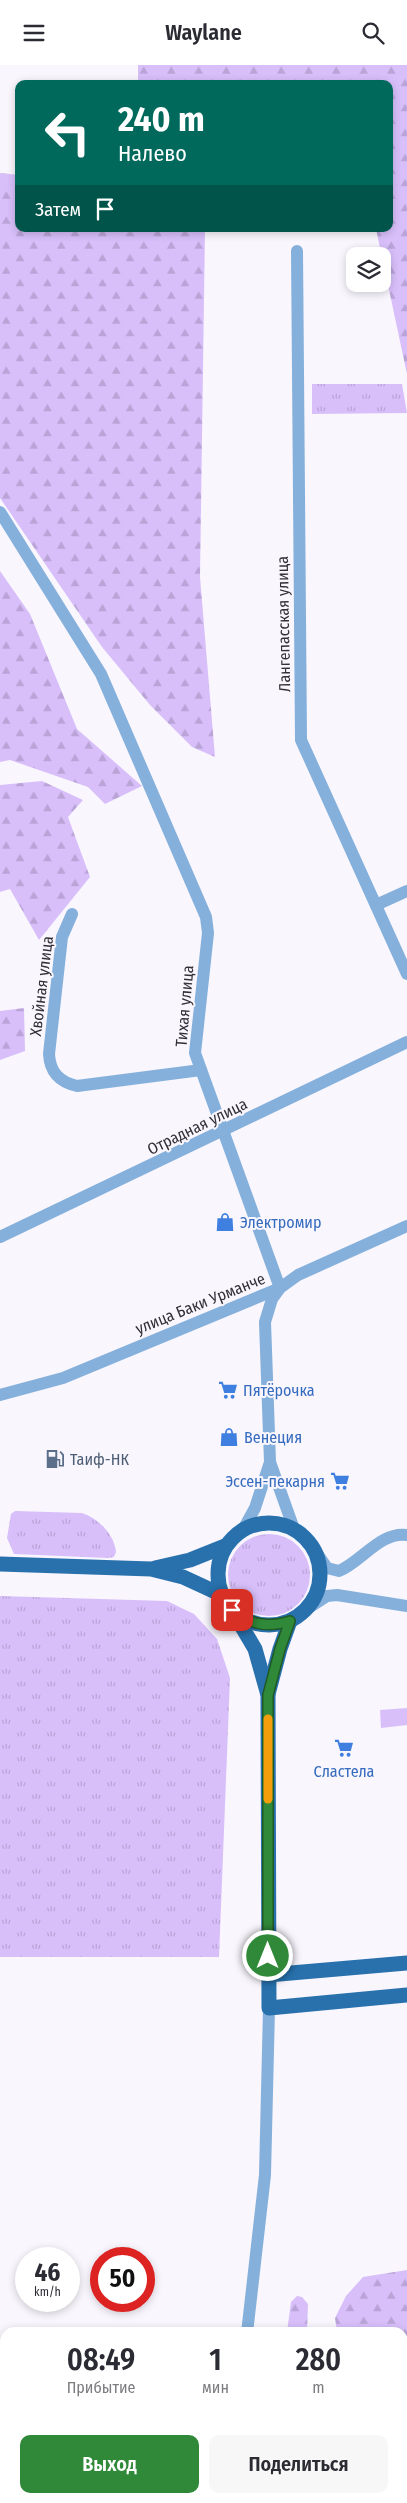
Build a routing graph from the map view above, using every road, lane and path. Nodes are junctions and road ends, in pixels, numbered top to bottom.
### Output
1 (297, 251) dead end
2 (0, 512) edge
3 (407, 891) edge
4 (376, 905) junction
5 (72, 915) dead end
6 (407, 974) edge
7 (407, 1042) edge
8 (201, 1070) junction
9 (223, 1132) junction
10 (407, 1226) edge
11 (0, 1237) edge
12 (280, 1288) junction
13 (0, 1395) edge
14 (270, 1461) junction
15 (244, 1528) junction
16 (294, 1529) junction
17 (407, 1535) edge
18 (225, 1546) junction
19 (312, 1546) junction
20 (0, 1564) edge
21 (151, 1569) junction
22 (341, 1570) junction
23 (222, 1595) junction
24 (344, 1596) junction
25 (407, 1606) edge
26 (307, 1609) junction
27 (232, 1610) junction
28 (290, 1621) junction
29 (268, 1695) junction
30 (407, 1963) edge
31 (268, 1975) junction
32 (407, 1995) edge
33 (269, 2008) junction
34 (248, 2327) edge

1 - 4 street, Лангепасская улица
2 - 8 street, Тихая улица
3 - 4 street
4 - 6 street, Лангепасская улица
5 - 8 street, Хвойная улица
7 - 9 street, Отрадная улица
8 - 9 street, Тихая улица
9 - 11 street, Отрадная улица
9 - 12 street, Тихая улица
10 - 12 street, улица Баки Урманче
12 - 13 street, улица Баки Урманче
12 - 14 street
14 - 15 street
14 - 16 street
15 - 16 main road
15 - 18 main road
16 - 19 main road
17 - 22 street
18 - 21 main road
18 - 23 main road
19 - 22 street
19 - 26 main road
20 - 21 main road
21 - 23 main road
22 - 24 street
23 - 27 main road
24 - 25 street
24 - 26 street
26 - 28 main road
27 - 28 main road
27 - 29 main road
28 - 29 main road
29 - 31 main road
30 - 31 main road
31 - 33 main road
32 - 33 main road
33 - 34 street

